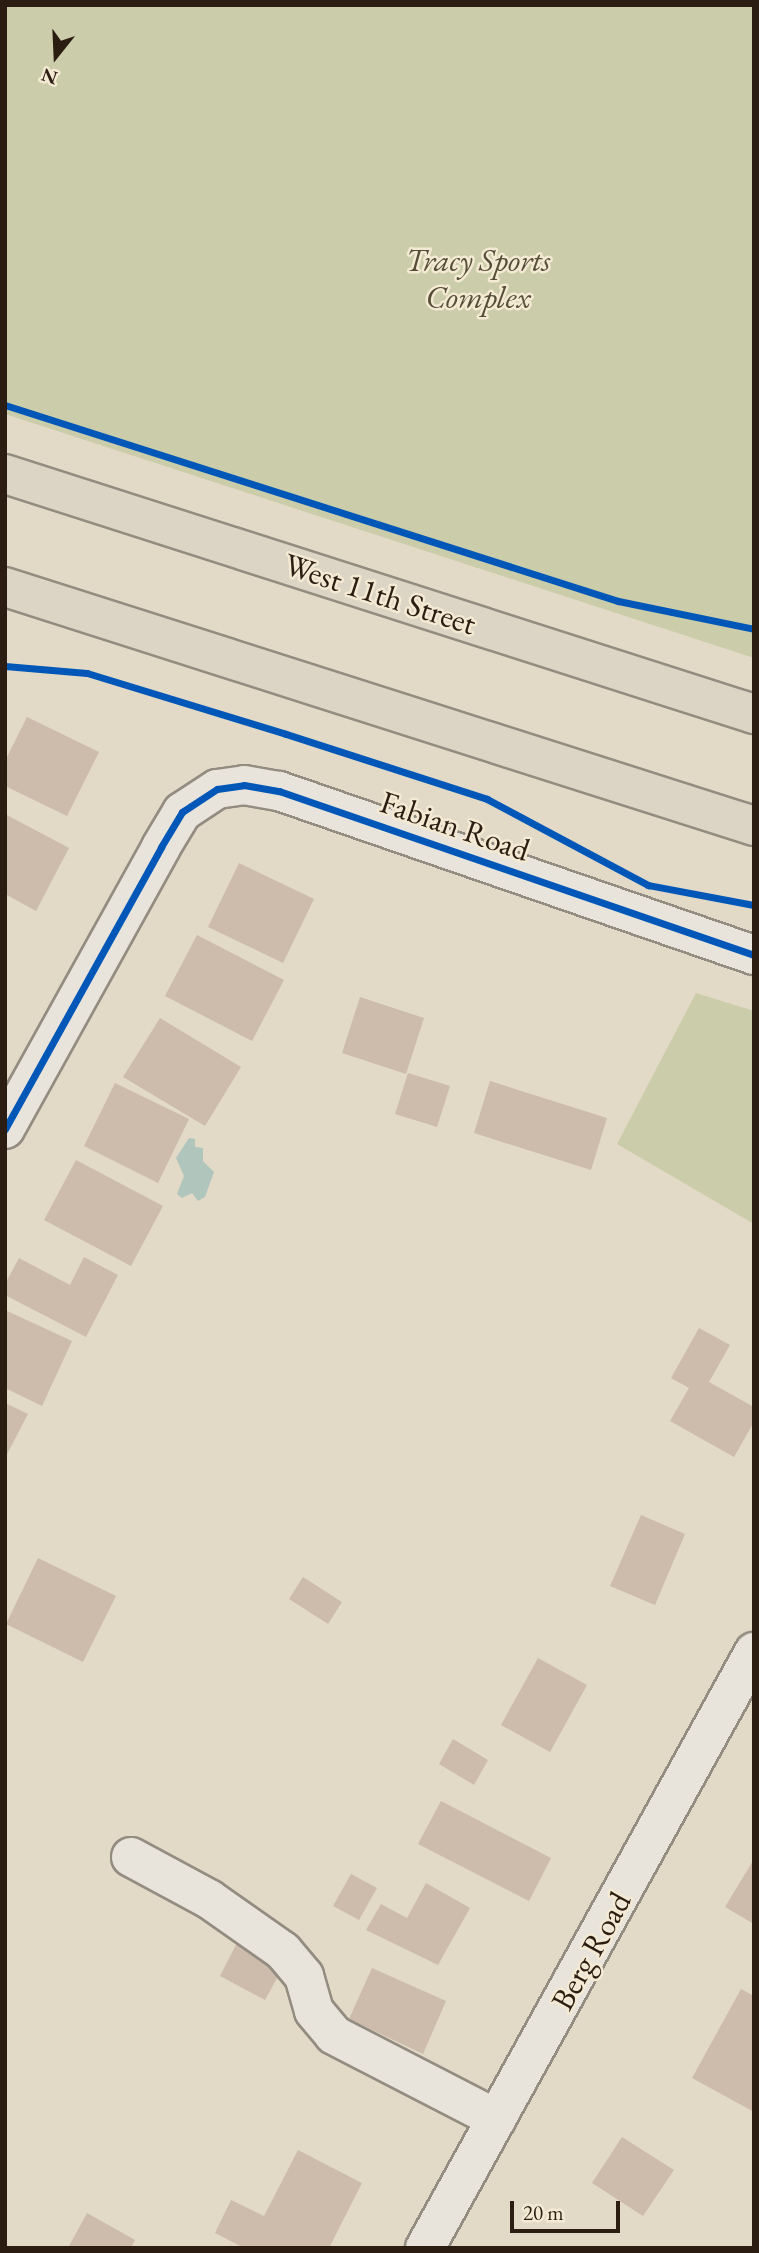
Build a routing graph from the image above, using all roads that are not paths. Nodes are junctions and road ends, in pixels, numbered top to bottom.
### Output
1 (5, 474) edge
2 (5, 587) edge
3 (754, 715) edge
4 (754, 826) edge
5 (754, 955) edge
6 (5, 1129) edge
7 (754, 1652) edge
8 (131, 1857) dead end
9 (497, 2119) junction
10 (425, 2248) edge

1 - 3 main road, West 11th Street
2 - 4 main road
5 - 6 street, Fabian Road
7 - 9 street, Berg Road
8 - 9 street
9 - 10 street, Berg Road

